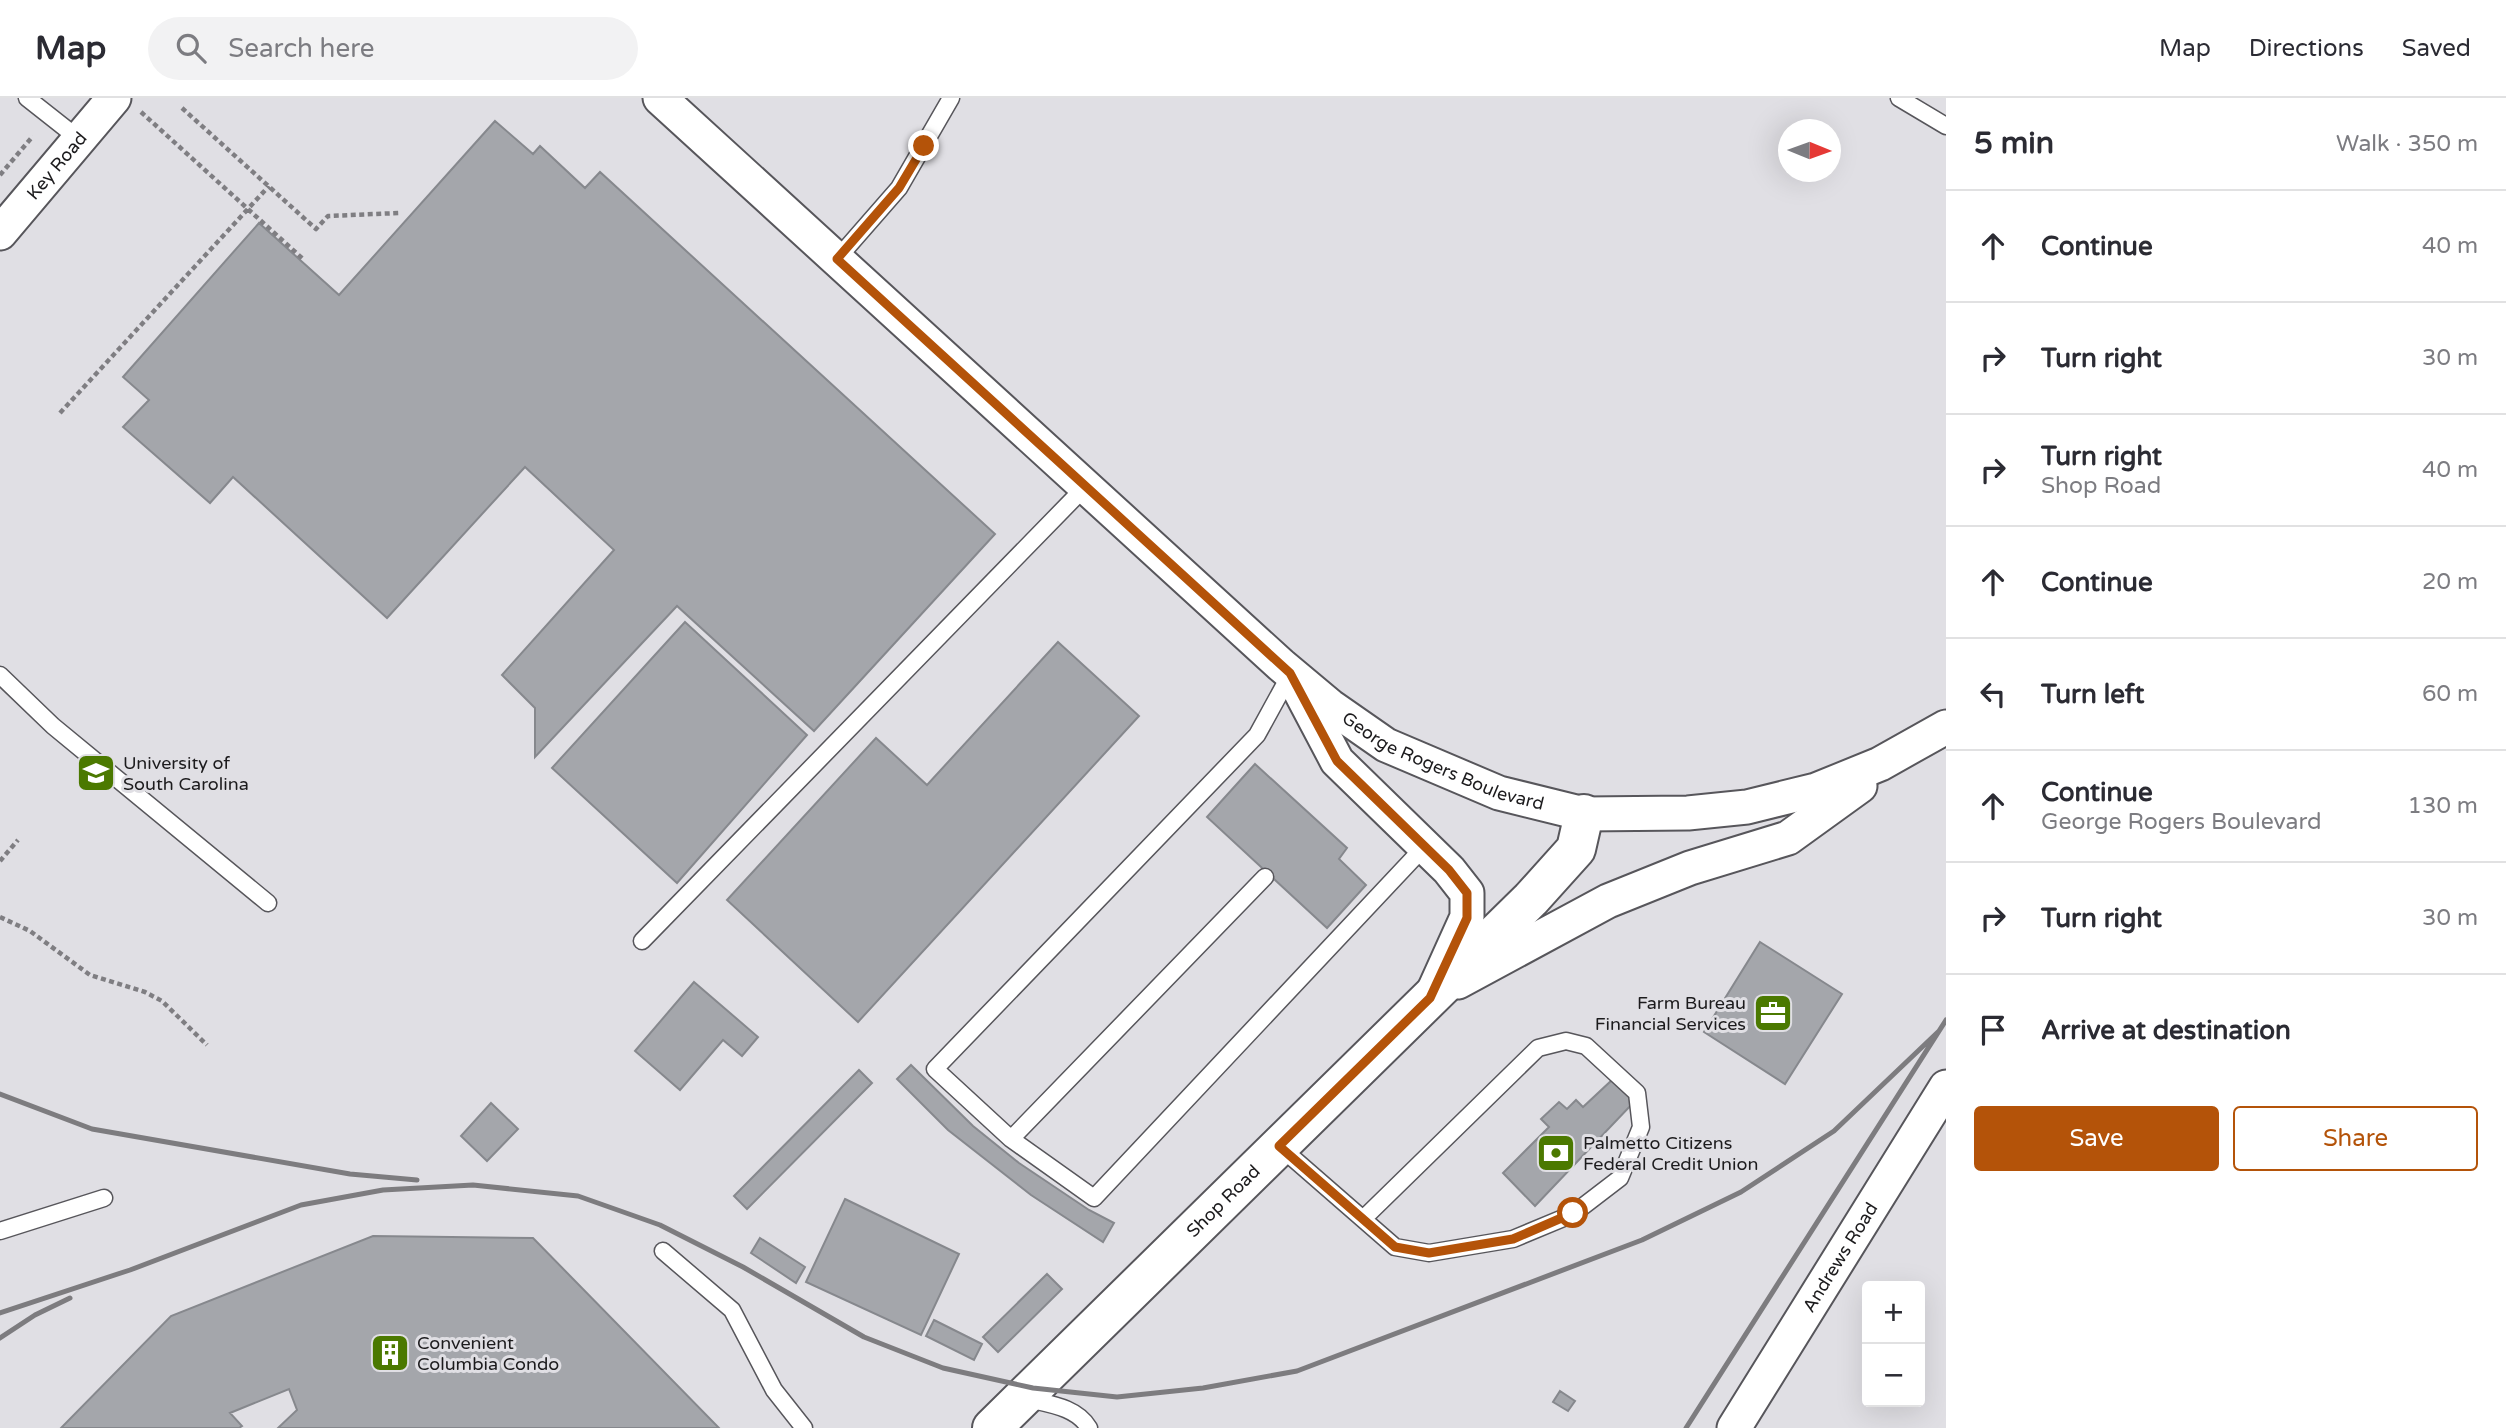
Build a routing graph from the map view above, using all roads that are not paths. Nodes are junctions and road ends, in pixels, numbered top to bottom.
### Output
1 (27, 98) edge
2 (660, 98) edge
3 (951, 98) edge
4 (1899, 98) edge
5 (126, 104) edge
6 (1946, 127) edge
7 (79, 139) junction
8 (0, 233) edge
9 (837, 259) junction
10 (1086, 486) junction
11 (1290, 673) junction
12 (0, 676) edge
13 (1935, 733) edge
14 (1584, 814) junction
15 (1425, 846) junction
16 (1265, 877) dead end
17 (268, 903) dead end
18 (642, 942) dead end
19 (1430, 998) junction
20 (1946, 1087) edge
21 (1011, 1139) junction
22 (1279, 1146) junction
23 (104, 1198) dead end
24 (1363, 1219) junction
25 (0, 1231) edge
26 (663, 1251) dead end
27 (1022, 1398) junction
28 (804, 1428) edge
29 (992, 1428) edge
30 (1089, 1428) edge
31 (1734, 1428) edge

1 - 7 lane
2 - 9 street, George Rogers Boulevard
3 - 9 lane
4 - 6 lane
5 - 7 street, Key Road
7 - 8 street, Key Road
9 - 10 street, George Rogers Boulevard
10 - 11 street, George Rogers Boulevard
10 - 18 lane
11 - 14 street, George Rogers Boulevard
11 - 15 street
11 - 21 lane
12 - 17 lane
13 - 14 street, George Rogers Boulevard
13 - 19 street
14 - 19 street, Shop Road
15 - 19 street
15 - 21 lane
16 - 21 lane
19 - 22 street, Shop Road
20 - 31 street, Andrews Road
22 - 24 lane
22 - 27 street, Shop Road
23 - 25 lane
24 - 24 lane
26 - 28 lane
27 - 29 street, Shop Road
27 - 30 lane

